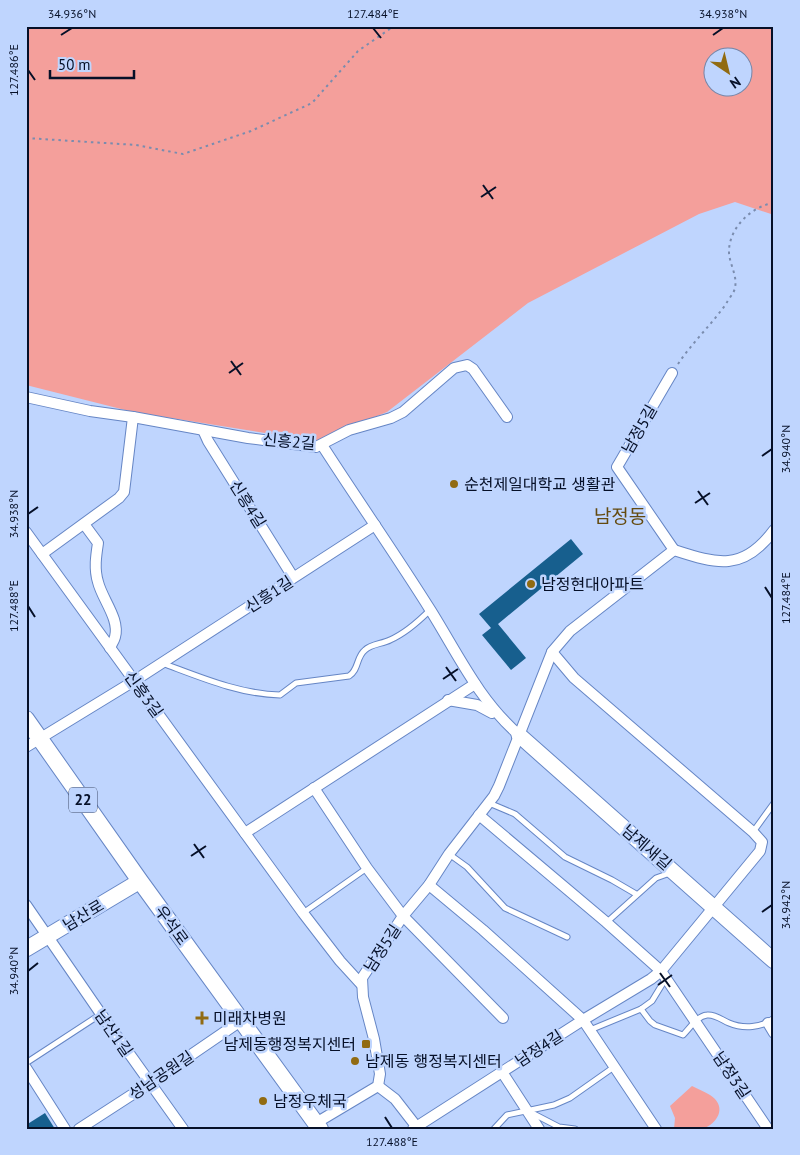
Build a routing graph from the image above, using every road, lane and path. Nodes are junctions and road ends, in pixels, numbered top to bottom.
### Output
1 (394, 26) edge
2 (26, 138) edge
3 (774, 203) edge
4 (672, 373) joint
5 (26, 397) edge
6 (133, 417) junction
7 (507, 417) dead end
8 (203, 430) junction
9 (322, 445) junction
10 (84, 524) junction
11 (375, 525) junction
12 (774, 530) edge
13 (26, 532) edge
14 (674, 550) junction
15 (42, 554) junction
16 (294, 578) junction
17 (430, 610) junction
18 (110, 648) junction
19 (552, 652) junction
20 (162, 662) junction
21 (134, 681) junction
22 (475, 684) junction
23 (448, 700) junction
24 (499, 717) junction
25 (26, 719) edge
26 (519, 735) junction
27 (33, 743) edge
28 (314, 788) junction
29 (488, 803) junction
30 (774, 803) edge
31 (479, 815) junction
32 (753, 832) junction
33 (245, 833) junction
34 (450, 854) junction
35 (367, 868) junction
36 (675, 872) junction
37 (140, 881) junction
38 (429, 885) junction
39 (636, 894) junction
40 (26, 905) edge
41 (714, 907) junction
42 (303, 913) junction
43 (403, 916) junction
44 (606, 922) junction
45 (47, 936) junction
46 (567, 937) dead end
47 (26, 948) edge
48 (774, 961) edge
49 (663, 974) junction
50 (362, 984) junction
51 (641, 1009) junction
52 (101, 1014) junction
53 (504, 1018) dead end
54 (242, 1020) junction
55 (583, 1020) junction
56 (771, 1021) edge
57 (695, 1022) junction
58 (590, 1030) junction
59 (774, 1033) edge
60 (26, 1063) edge
61 (614, 1067) junction
62 (26, 1068) edge
63 (502, 1072) junction
64 (150, 1083) junction
65 (378, 1086) junction
66 (528, 1111) junction
67 (318, 1126) edge
68 (415, 1128) edge
69 (65, 1129) edge
70 (79, 1129) edge
71 (183, 1129) edge
72 (494, 1129) edge
73 (539, 1129) edge
74 (575, 1129) edge
75 (656, 1129) edge
76 (768, 1129) edge

1 - 2 path
3 - 4 path
4 - 14 street, 남정5길
5 - 6 street, 신흥2길
6 - 8 street, 신흥2길
6 - 10 street
7 - 9 street, 신흥2길
8 - 9 street, 신흥2길
8 - 16 street, 신흥4길
9 - 11 street
10 - 15 street
10 - 18 street
11 - 16 street, 신흥1길
11 - 17 street
12 - 14 street
13 - 15 street, 신흥3길
14 - 19 street, 남정5길
15 - 18 street, 신흥3길
16 - 20 street, 신흥1길
17 - 20 lane
17 - 22 street
18 - 21 street, 신흥3길
19 - 26 street, 남정5길
19 - 32 street
20 - 21 street, 신흥1길
21 - 27 street, 신흥1길
21 - 33 street, 신흥3길
22 - 23 street
22 - 24 street
23 - 24 street
23 - 28 street
24 - 26 street
25 - 27 main road, 우석로 / 22
26 - 29 street, 남정5길
26 - 36 street, 남제새길
27 - 37 main road, 우석로 / 22
28 - 33 street
28 - 35 street, 남정5길
29 - 31 street, 남정5길
29 - 39 lane
30 - 32 lane
31 - 34 street, 남정5길
31 - 44 street
32 - 41 street, 남정4길
33 - 42 street
34 - 38 street, 남정5길
34 - 46 lane
35 - 42 lane
35 - 43 street, 남정5길
36 - 39 lane
36 - 41 street, 남제새길
37 - 45 street, 남산로
37 - 54 main road, 우석로 / 22
38 - 43 street, 남정5길
38 - 55 street
39 - 44 lane
40 - 45 street, 남산1길
41 - 48 street, 남제새길
41 - 49 street, 남정4길
42 - 50 street
43 - 50 street, 남정5길
43 - 53 street, 남정5길
44 - 49 street
45 - 47 street, 남산로
45 - 52 street, 남산1길
49 - 51 lane
49 - 55 street, 남정4길
49 - 57 street
50 - 65 street, 남정5길
51 - 57 lane
51 - 58 lane
52 - 60 lane
52 - 64 street, 남산1길
54 - 64 street, 성남공원길
54 - 67 main road, 우석로 / 22
55 - 58 street
55 - 63 street, 남정4길
56 - 57 lane
56 - 59 street
57 - 76 street, 남정3길
58 - 61 street
61 - 66 lane
61 - 75 street
62 - 69 street
63 - 66 street
63 - 68 street, 남정4길
64 - 70 street, 성남공원길
64 - 71 street, 남산1길
65 - 67 street
65 - 68 street, 남정4길
66 - 72 lane
66 - 73 street
66 - 74 lane

